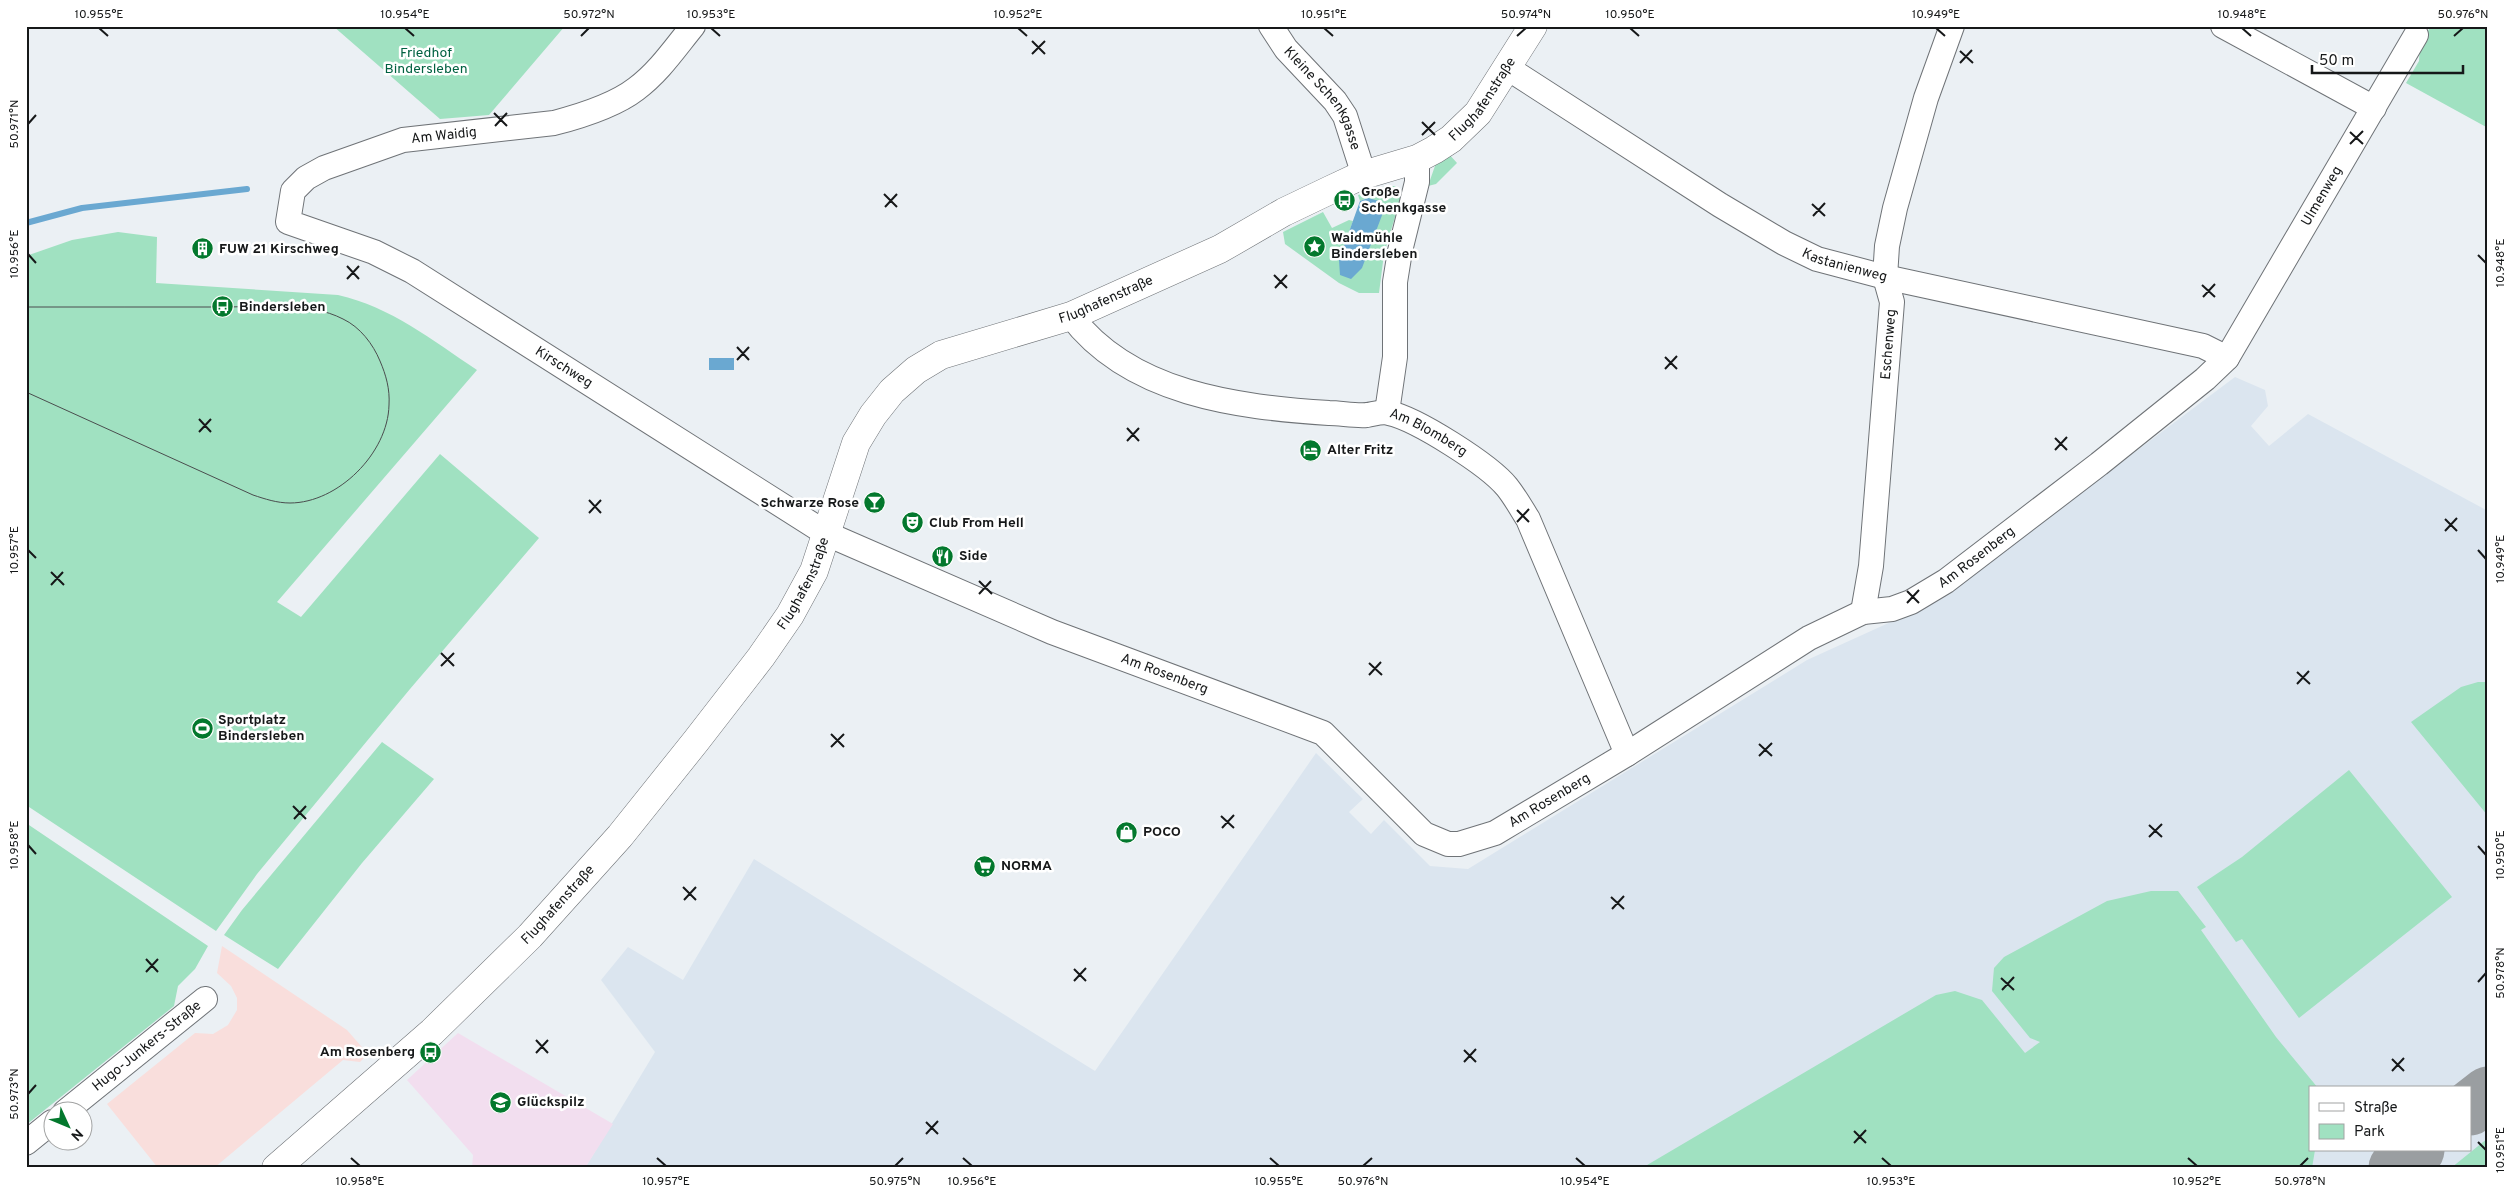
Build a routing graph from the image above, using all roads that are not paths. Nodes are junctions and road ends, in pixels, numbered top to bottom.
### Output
1 (693, 26) edge
2 (1271, 26) edge
3 (1532, 26) edge
4 (1952, 26) edge
5 (2223, 26) edge
6 (2416, 35) dead end
7 (1506, 67) junction
8 (2374, 108) junction
9 (1417, 159) junction
10 (1360, 176) junction
11 (288, 222) joint
12 (1886, 277) junction
13 (1071, 316) junction
14 (2227, 358) junction
15 (1387, 412) junction
16 (827, 534) junction
17 (1863, 612) junction
18 (1627, 754) junction
19 (205, 999) dead end
20 (77, 1102) edge
21 (42, 1130) edge
22 (26, 1143) edge
23 (276, 1168) edge

1 - 11 street, Am Waidig
2 - 10 street, Kleine Schenkgasse
3 - 7 street, Flughafenstraße
4 - 12 street, Eschenweg
5 - 8 street
6 - 8 street, Ulmenweg
7 - 9 street, Flughafenstraße
7 - 12 street, Kastanienweg
8 - 14 street, Ulmenweg
9 - 10 street, Flughafenstraße
9 - 15 street
10 - 13 street, Flughafenstraße
11 - 16 street, Kirschweg
12 - 14 street, Kastanienweg
12 - 17 street, Eschenweg
13 - 15 street, Am Blomberg
13 - 16 street, Flughafenstraße
14 - 17 street, Am Rosenberg
15 - 18 street, Am Blomberg
16 - 18 street, Am Rosenberg
16 - 23 street, Flughafenstraße
17 - 18 street, Am Rosenberg
19 - 20 street, Hugo-Junkers-Straße
21 - 22 street

